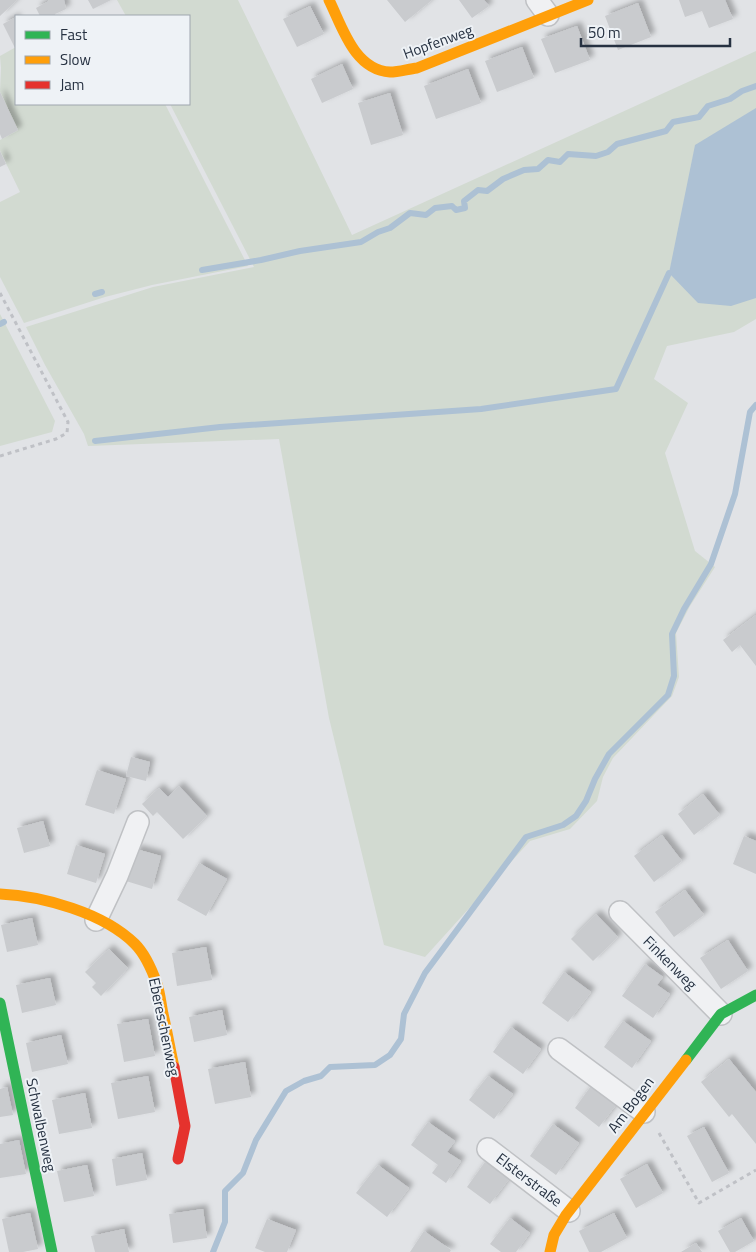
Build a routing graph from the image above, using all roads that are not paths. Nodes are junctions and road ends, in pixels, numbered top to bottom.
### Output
1 (330, 0) edge
2 (588, 0) edge
3 (543, 8) edge
4 (138, 822) dead end
5 (0, 894) edge
6 (620, 912) dead end
7 (96, 920) junction
8 (756, 995) edge
9 (0, 1003) edge
10 (721, 1014) junction
11 (559, 1049) dead end
12 (644, 1112) junction
13 (488, 1149) dead end
14 (178, 1159) dead end
15 (569, 1211) junction
16 (52, 1252) edge
17 (550, 1252) edge

1 - 3 street, Hopfenweg
2 - 3 street, Hopfenweg
4 - 7 street
5 - 7 street, Ebereschenweg
6 - 10 street, Finkenweg
7 - 14 street, Ebereschenweg
8 - 10 street, Am Bogen
9 - 16 street, Schwalbenweg
10 - 12 street, Am Bogen
11 - 12 street
12 - 15 street, Am Bogen
13 - 15 street, Elsterstraße
15 - 17 street, Am Bogen

